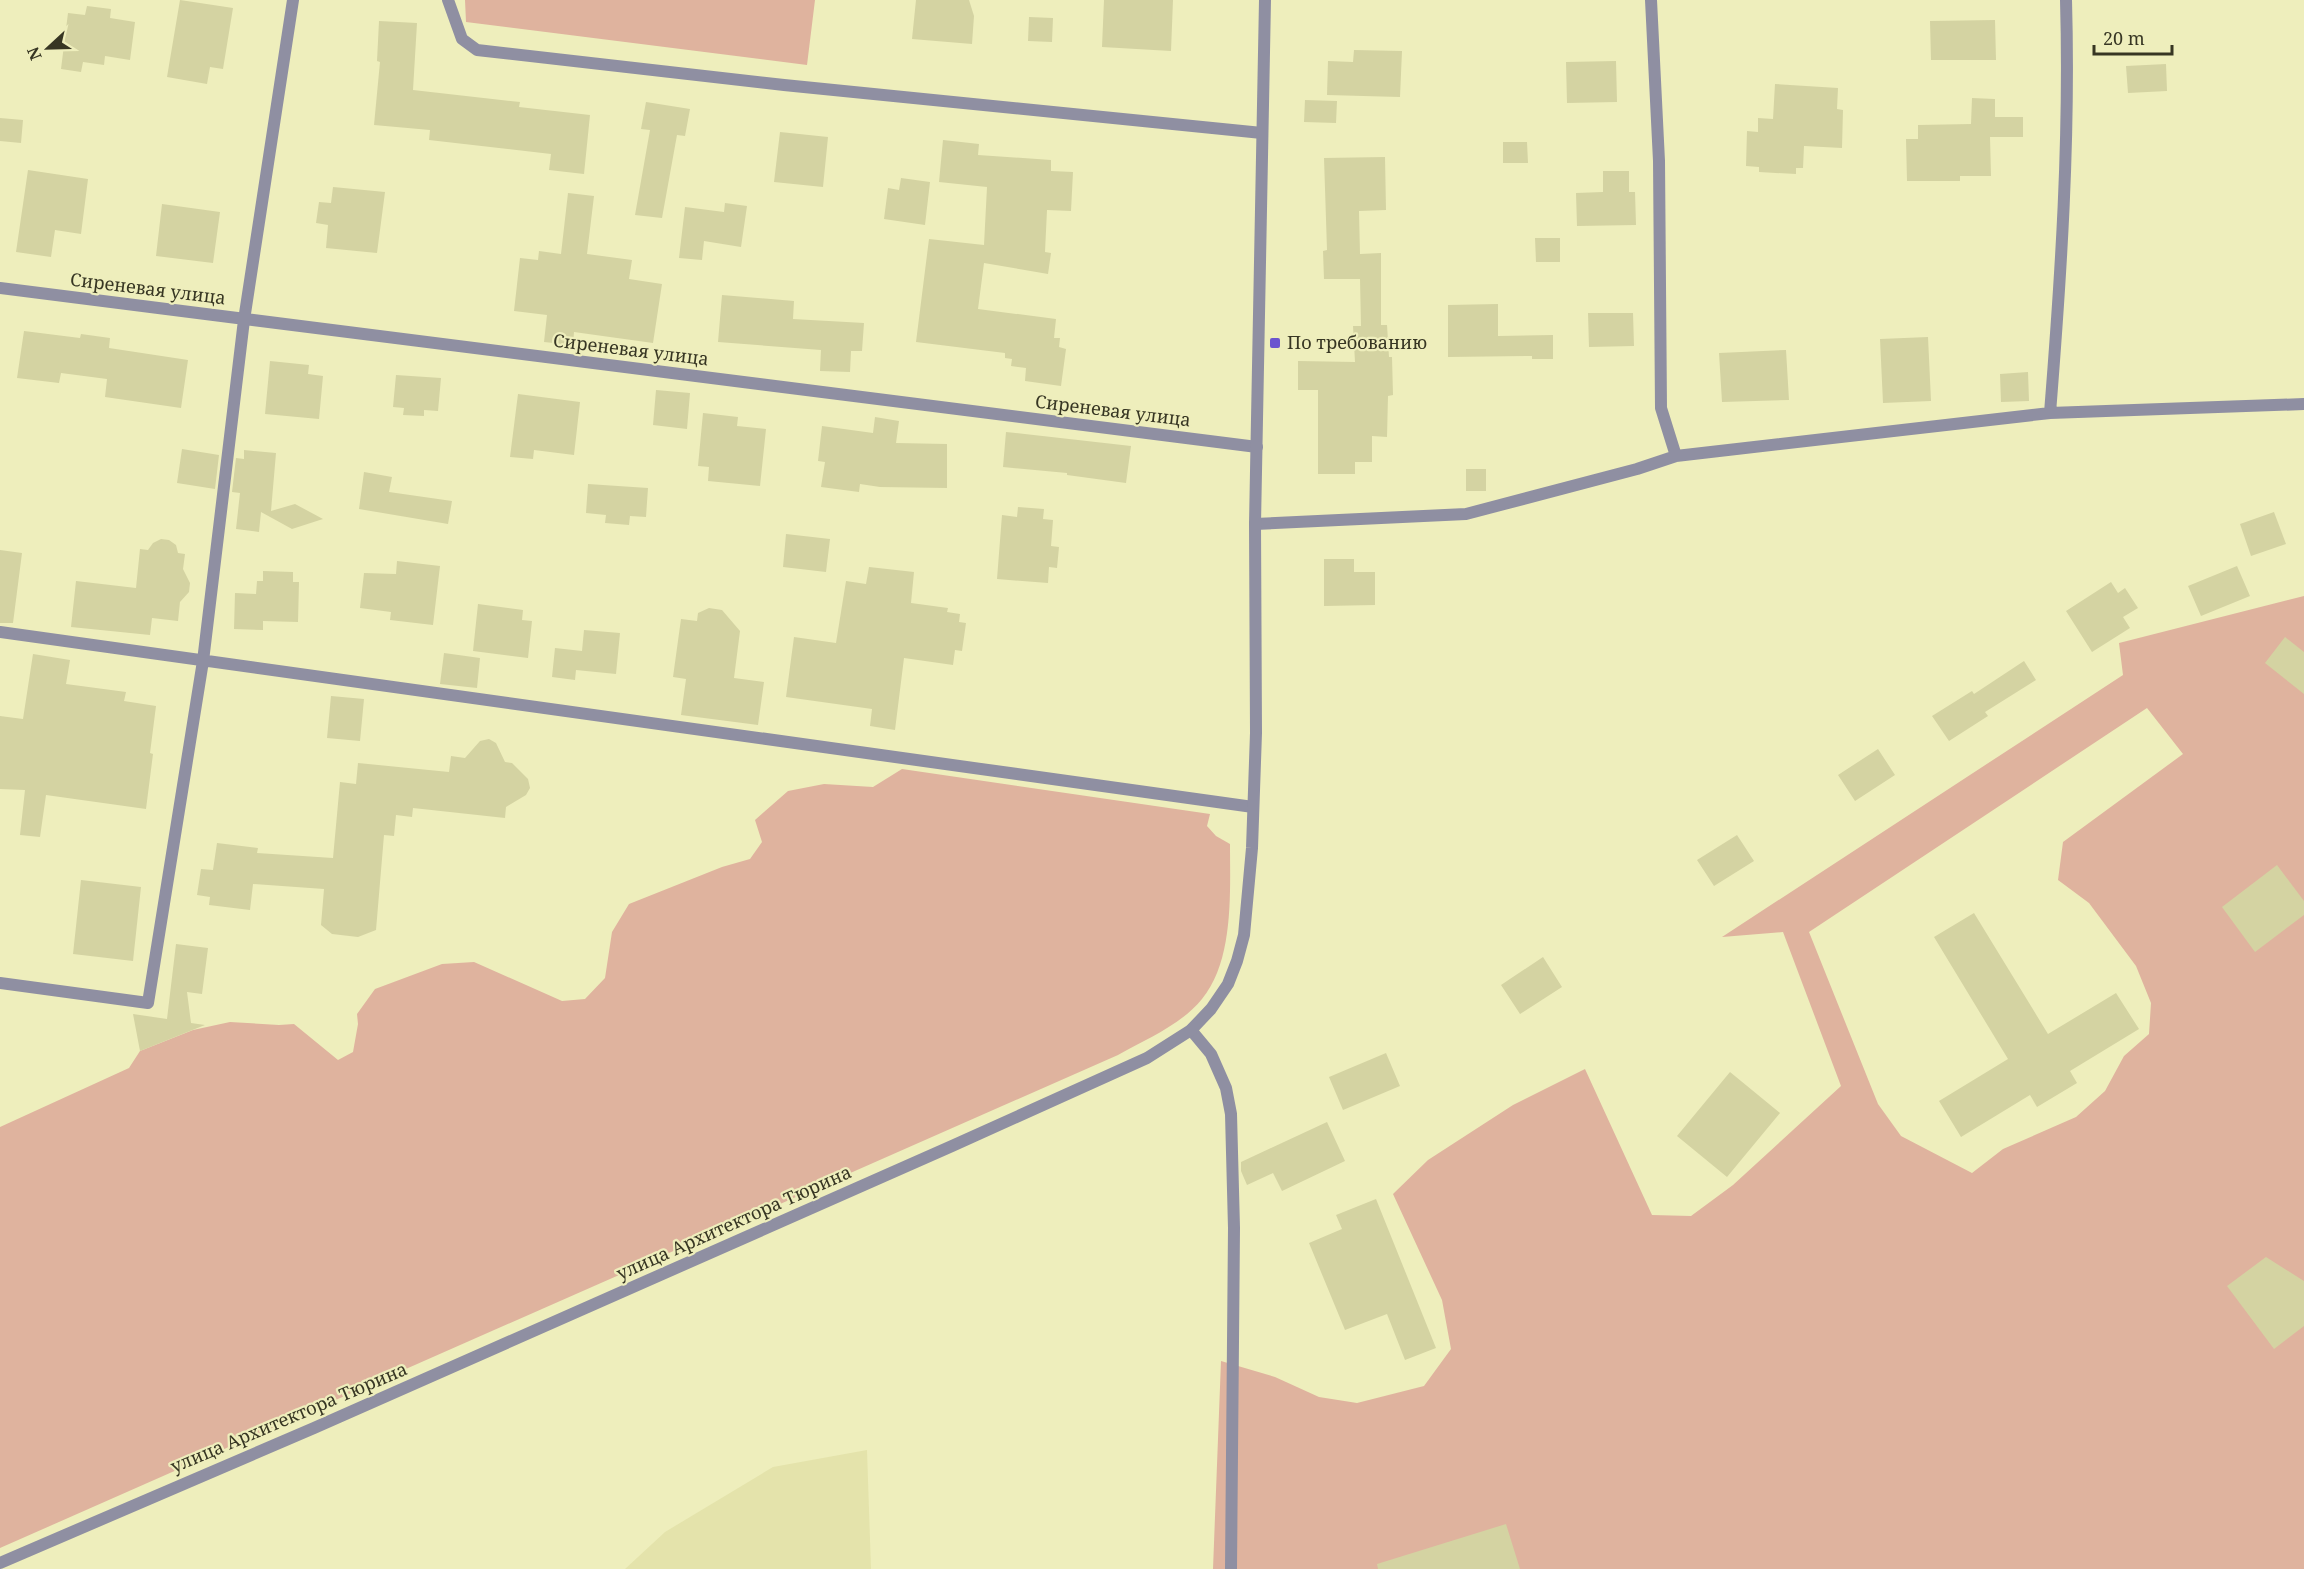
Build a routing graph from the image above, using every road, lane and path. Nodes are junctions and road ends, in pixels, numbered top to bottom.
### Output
1 (293, 0) edge
2 (448, 0) edge
3 (1265, 0) edge
4 (1652, 0) edge
5 (2066, 0) edge
6 (1262, 133) junction
7 (0, 288) edge
8 (244, 320) junction
9 (2304, 404) edge
10 (2050, 413) junction
11 (1257, 447) junction
12 (1676, 456) junction
13 (1255, 524) junction
14 (0, 632) edge
15 (203, 660) junction
16 (1253, 807) junction
17 (0, 983) edge
18 (1191, 1030) junction
19 (0, 1563) edge
20 (1231, 1569) edge

1 - 8 street
2 - 6 street
3 - 6 street, улица Архитектора Тюрина
4 - 12 street
5 - 10 street
6 - 11 street, улица Архитектора Тюрина
7 - 8 street, Сиреневая улица
8 - 11 street, Сиреневая улица
8 - 15 street
9 - 10 street
10 - 12 street
11 - 13 street, улица Архитектора Тюрина
12 - 13 street
13 - 16 street, улица Архитектора Тюрина
14 - 15 street
15 - 16 street
15 - 17 street
16 - 18 street, улица Архитектора Тюрина
18 - 19 street, улица Архитектора Тюрина
18 - 20 street

